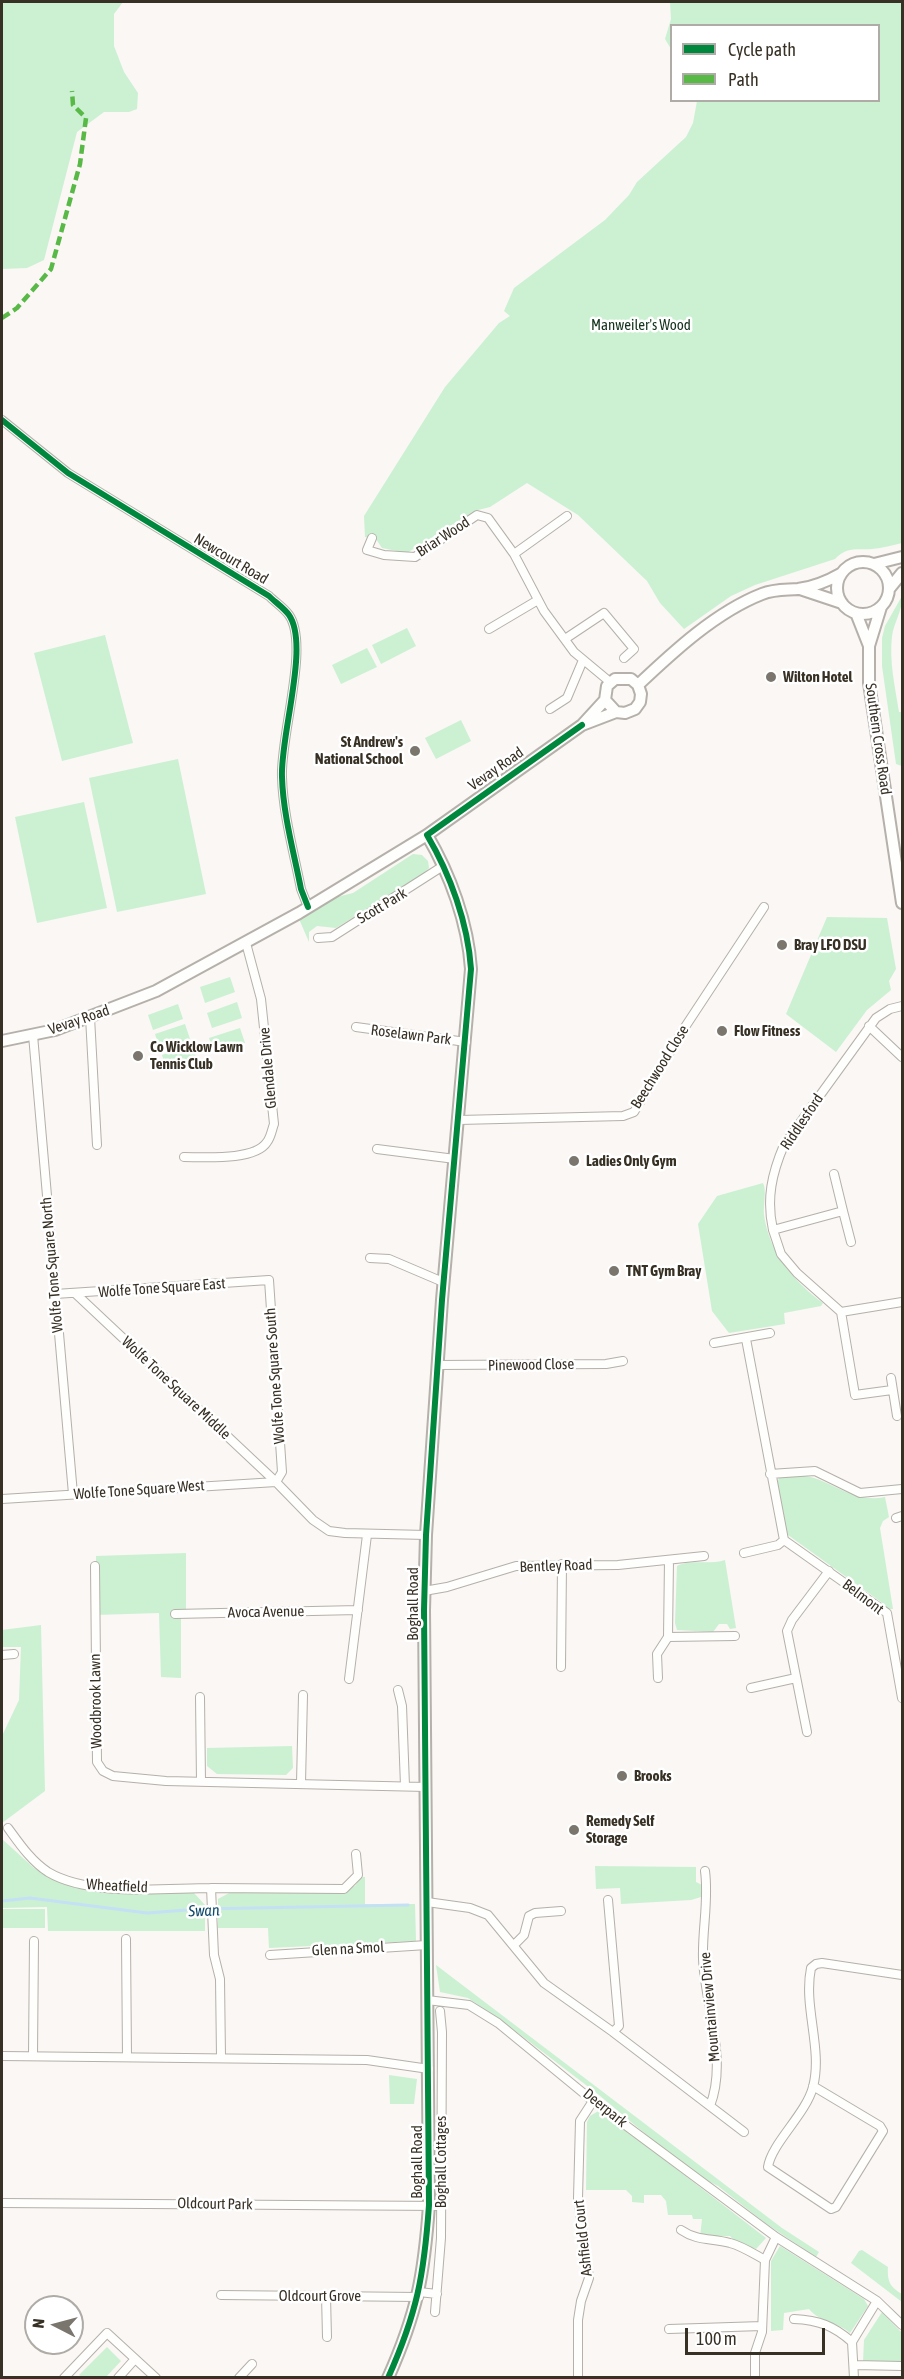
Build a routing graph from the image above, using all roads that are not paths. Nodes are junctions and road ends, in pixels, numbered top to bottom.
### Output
1 (2, 420) edge
2 (567, 516) dead end
3 (372, 538) dead end
4 (514, 554) junction
5 (903, 556) edge
6 (874, 564) junction
7 (842, 573) junction
8 (903, 573) edge
9 (799, 589) junction
10 (889, 589) junction
11 (538, 600) junction
12 (842, 603) junction
13 (881, 607) junction
14 (856, 613) junction
15 (489, 630) dead end
16 (565, 639) junction
17 (869, 646) junction
18 (624, 658) dead end
19 (583, 660) junction
20 (610, 682) junction
21 (638, 685) junction
22 (605, 700) junction
23 (550, 709) dead end
24 (616, 712) junction
25 (582, 725) junction
26 (427, 835) junction
27 (443, 866) junction
28 (903, 903) edge
29 (308, 907) junction
30 (764, 907) dead end
31 (318, 938) dead end
32 (246, 943) junction
33 (903, 1006) edge
34 (90, 1017) junction
35 (869, 1026) junction
36 (356, 1027) dead end
37 (33, 1035) junction
38 (2, 1041) edge
39 (466, 1042) junction
40 (903, 1057) edge
41 (459, 1120) junction
42 (97, 1145) dead end
43 (377, 1149) dead end
44 (183, 1157) dead end
45 (455, 1159) junction
46 (834, 1174) dead end
47 (843, 1211) junction
48 (773, 1230) junction
49 (851, 1242) dead end
50 (370, 1258) dead end
51 (269, 1280) joint
52 (443, 1282) junction
53 (55, 1294) junction
54 (76, 1294) junction
55 (903, 1302) edge
56 (841, 1312) junction
57 (771, 1333) dead end
58 (746, 1339) junction
59 (714, 1343) dead end
60 (623, 1360) dead end
61 (438, 1365) junction
62 (891, 1378) dead end
63 (892, 1390) junction
64 (897, 1416) dead end
65 (770, 1474) junction
66 (276, 1482) junction
67 (903, 1489) edge
68 (73, 1494) junction
69 (2, 1498) edge
70 (367, 1535) junction
71 (426, 1535) junction
72 (784, 1540) junction
73 (744, 1553) dead end
74 (704, 1556) dead end
75 (669, 1560) junction
76 (562, 1563) junction
77 (95, 1566) dead end
78 (829, 1571) junction
79 (424, 1591) junction
80 (358, 1610) junction
81 (175, 1614) dead end
82 (735, 1636) dead end
83 (668, 1637) junction
84 (14, 1654) dead end
85 (2, 1655) edge
86 (561, 1667) dead end
87 (658, 1678) dead end
88 (796, 1678) junction
89 (349, 1679) dead end
90 (751, 1688) dead end
91 (398, 1690) dead end
92 (303, 1695) dead end
93 (200, 1697) dead end
94 (903, 1698) edge
95 (807, 1732) dead end
96 (201, 1782) junction
97 (301, 1783) junction
98 (405, 1786) junction
99 (426, 1787) junction
100 (8, 1828) dead end
101 (356, 1854) dead end
102 (705, 1871) dead end
103 (212, 1888) junction
104 (608, 1900) dead end
105 (427, 1902) junction
106 (561, 1911) dead end
107 (126, 1939) dead end
108 (34, 1941) dead end
109 (427, 1945) junction
110 (514, 1945) junction
111 (270, 1955) dead end
112 (903, 1975) edge
113 (427, 2000) junction
114 (440, 2011) dead end
115 (613, 2032) junction
116 (33, 2055) junction
117 (2, 2056) edge
118 (127, 2056) junction
119 (221, 2057) junction
120 (429, 2069) junction
121 (813, 2086) junction
122 (435, 2100) junction
123 (593, 2101) junction
124 (710, 2106) junction
125 (744, 2132) dead end
126 (2, 2203) edge
127 (429, 2205) junction
128 (441, 2206) junction
129 (681, 2230) dead end
130 (776, 2237) junction
131 (765, 2260) junction
132 (419, 2294) junction
133 (437, 2294) junction
134 (221, 2295) dead end
135 (326, 2296) junction
136 (877, 2301) junction
137 (435, 2312) dead end
138 (794, 2319) dead end
139 (903, 2325) edge
140 (762, 2326) junction
141 (669, 2329) dead end
142 (327, 2337) dead end
143 (852, 2342) junction
144 (135, 2359) junction
145 (252, 2364) dead end
146 (855, 2365) junction
147 (903, 2366) edge
148 (64, 2378) edge
149 (118, 2378) edge
150 (156, 2378) edge
151 (239, 2378) edge
152 (388, 2378) edge
153 (578, 2378) edge
154 (755, 2378) edge
155 (854, 2378) edge

1 - 29 street, Newcourt Road
2 - 4 street
3 - 4 street, Briar Wood
4 - 11 street, Briar Wood
5 - 6 main road
6 - 7 main road
6 - 10 main road
7 - 9 main road
7 - 12 main road
8 - 10 main road
9 - 12 main road
9 - 21 main road
10 - 13 main road
11 - 15 street
11 - 16 street, Briar Wood
12 - 14 main road
13 - 14 main road
13 - 17 main road, Southern Cross Road
14 - 17 main road, Southern Cross Road
16 - 18 street
16 - 19 street, Briar Wood
17 - 28 main road, Southern Cross Road
19 - 20 street, Briar Wood
19 - 23 street
20 - 21 main road
20 - 22 main road, Vevay Road
21 - 24 main road, Vevay Road
22 - 24 main road
22 - 25 main road, Vevay Road
24 - 25 main road, Vevay Road
25 - 26 main road, Vevay Road
26 - 27 main road, Boghall Road
26 - 29 main road, Vevay Road
27 - 31 street, Scott Park
27 - 39 main road, Boghall Road
29 - 32 main road, Vevay Road
30 - 41 street, Beechwood Close
32 - 34 main road, Vevay Road
32 - 44 street, Glendale Drive
33 - 35 street, Riddlesford
34 - 37 main road, Vevay Road
34 - 42 street
35 - 40 street
35 - 48 street, Riddlesford
36 - 39 street, Roselawn Park
37 - 38 main road, Vevay Road
37 - 53 street, Wolfe Tone Square North
39 - 41 main road, Boghall Road
41 - 45 main road, Boghall Road
43 - 45 street
45 - 52 main road, Boghall Road
46 - 47 street
47 - 48 street
47 - 49 street
48 - 56 street, Riddlesford
50 - 52 street
51 - 54 street, Wolfe Tone Square East
51 - 66 street, Wolfe Tone Square South
52 - 61 main road, Boghall Road
53 - 54 street, Wolfe Tone Square East
53 - 68 street, Wolfe Tone Square North
54 - 66 street, Wolfe Tone Square Middle
55 - 56 street
56 - 63 street
57 - 58 street
58 - 59 street
58 - 65 street
60 - 61 street, Pinewood Close
61 - 71 main road, Boghall Road
62 - 63 street
63 - 64 street
65 - 67 street
65 - 72 street
66 - 68 street, Wolfe Tone Square West
66 - 70 street
68 - 69 street, Wolfe Tone Square West
70 - 71 street
70 - 80 street
71 - 79 main road, Boghall Road
72 - 73 street
72 - 78 street, Belmont
74 - 75 street, Bentley Road
75 - 76 street, Bentley Road
75 - 83 street
76 - 79 street, Bentley Road
76 - 86 street
77 - 96 street, Woodbrook Lawn
78 - 88 street, Belmont
78 - 94 street, Belmont
79 - 99 main road, Boghall Road
80 - 81 street, Avoca Avenue
80 - 89 street
82 - 83 street
83 - 87 street
84 - 85 street
88 - 90 street
88 - 95 street, Belmont
91 - 98 street
92 - 97 street
93 - 96 street
96 - 97 street, Woodbrook Lawn
97 - 98 street, Woodbrook Lawn
98 - 99 street, Woodbrook Lawn
99 - 105 main road, Boghall Road
100 - 103 street, Wheatfield
101 - 103 street, Wheatfield
102 - 124 street, Mountainview Drive
103 - 119 street
104 - 115 street
105 - 109 main road, Boghall Road
105 - 110 street
106 - 110 street
107 - 118 street
108 - 116 street
109 - 111 street, Glen na Smol
109 - 113 main road, Boghall Road
110 - 115 street
112 - 121 street
113 - 120 main road, Boghall Road
113 - 123 street, Deerpark
114 - 122 street, Boghall Cottages
115 - 124 street
116 - 117 street
116 - 118 street
118 - 119 street
119 - 120 street
120 - 122 main road, Boghall Road
121 - 121 street
122 - 127 main road, Boghall Road
122 - 128 street, Boghall Cottages
123 - 130 street, Deerpark
123 - 153 street, Ashfield Court
124 - 125 street
126 - 127 street, Oldcourt Park
127 - 128 street, Oldcourt Park
127 - 132 main road, Boghall Road
128 - 133 street, Boghall Cottages
129 - 131 street
130 - 131 street
130 - 136 street, Deerpark
131 - 140 street
132 - 133 street, Oldcourt Grove
132 - 135 street, Oldcourt Grove
132 - 152 main road, Boghall Road
133 - 137 street, Boghall Cottages
134 - 135 street, Oldcourt Grove
135 - 142 street
136 - 139 street, Deerpark
136 - 143 street
138 - 143 street
140 - 141 street
140 - 154 street
143 - 146 street
144 - 148 street
144 - 149 street
144 - 150 street
145 - 151 street
146 - 147 street
146 - 155 street

